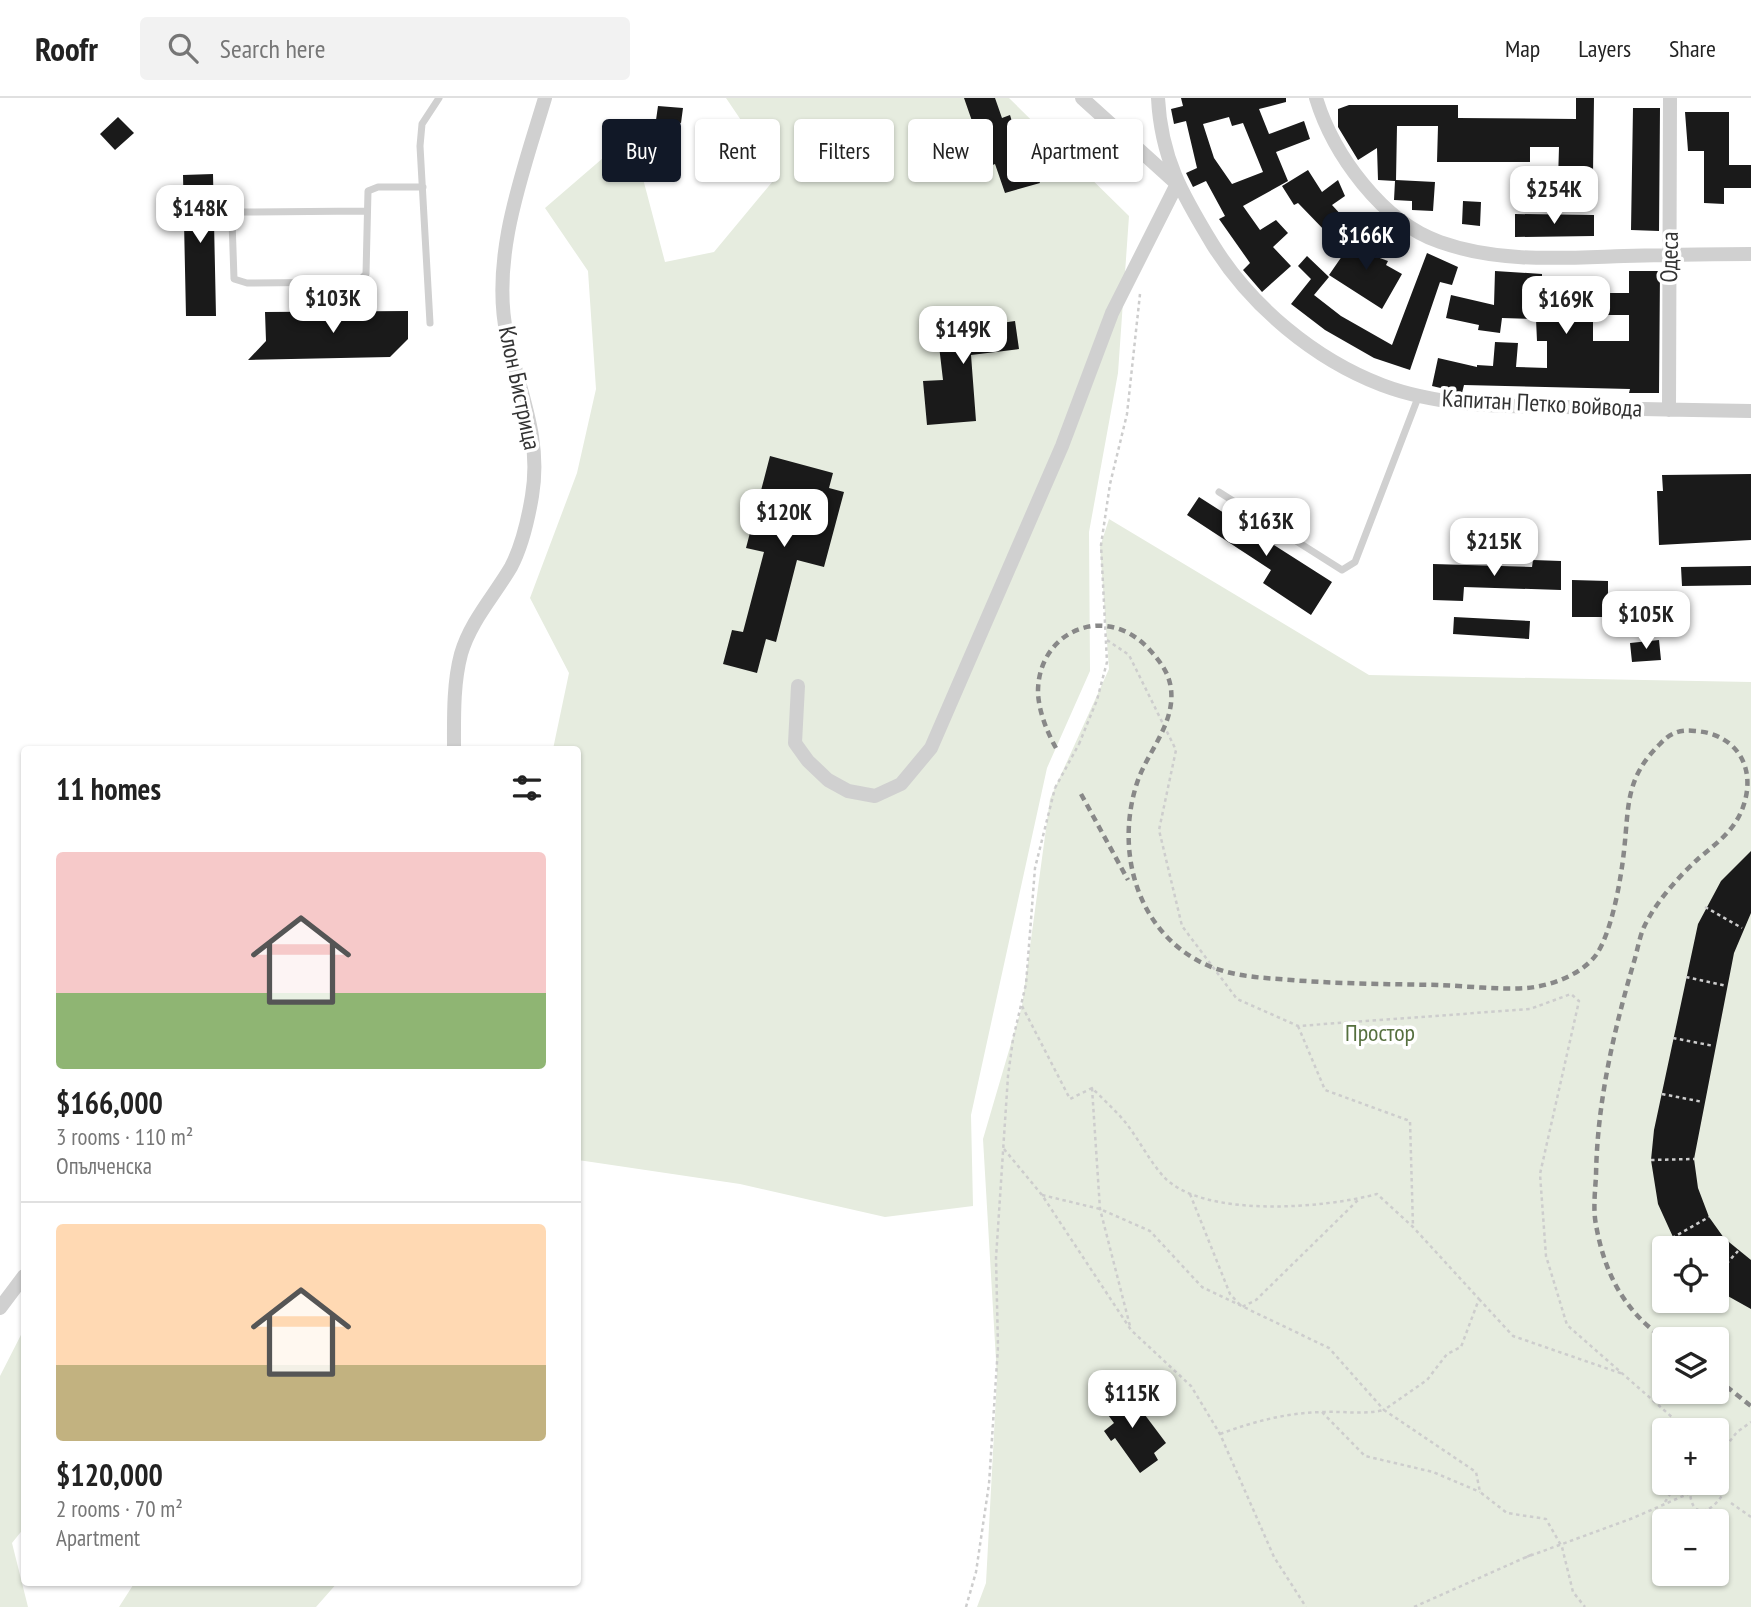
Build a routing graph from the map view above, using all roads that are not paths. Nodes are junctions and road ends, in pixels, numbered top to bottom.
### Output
1 (439, 98) edge
2 (545, 98) edge
3 (1082, 98) edge
4 (1158, 98) edge
5 (1315, 98) edge
6 (1671, 101) edge
7 (1177, 184) junction
8 (422, 187) junction
9 (365, 211) junction
10 (1751, 254) edge
11 (1668, 255) junction
12 (430, 323) dead end
13 (1419, 394) junction
14 (1669, 410) junction
15 (1751, 411) edge
16 (1219, 492) dead end
17 (798, 686) dead end
18 (454, 746) edge
19 (21, 1280) edge
20 (0, 1307) edge

1 - 8 lane
2 - 18 street, Клон Бистрица
3 - 7 street
4 - 7 street, Капитан Петко войвода
5 - 11 street
6 - 11 street, Одеса
7 - 13 street, Капитан Петко войвода
7 - 17 street
8 - 9 lane
8 - 12 lane
9 - 9 lane
10 - 11 street
11 - 14 street, Одеса
13 - 14 street, Капитан Петко войвода
13 - 16 lane
14 - 15 street, Капитан Петко войвода
19 - 20 street

